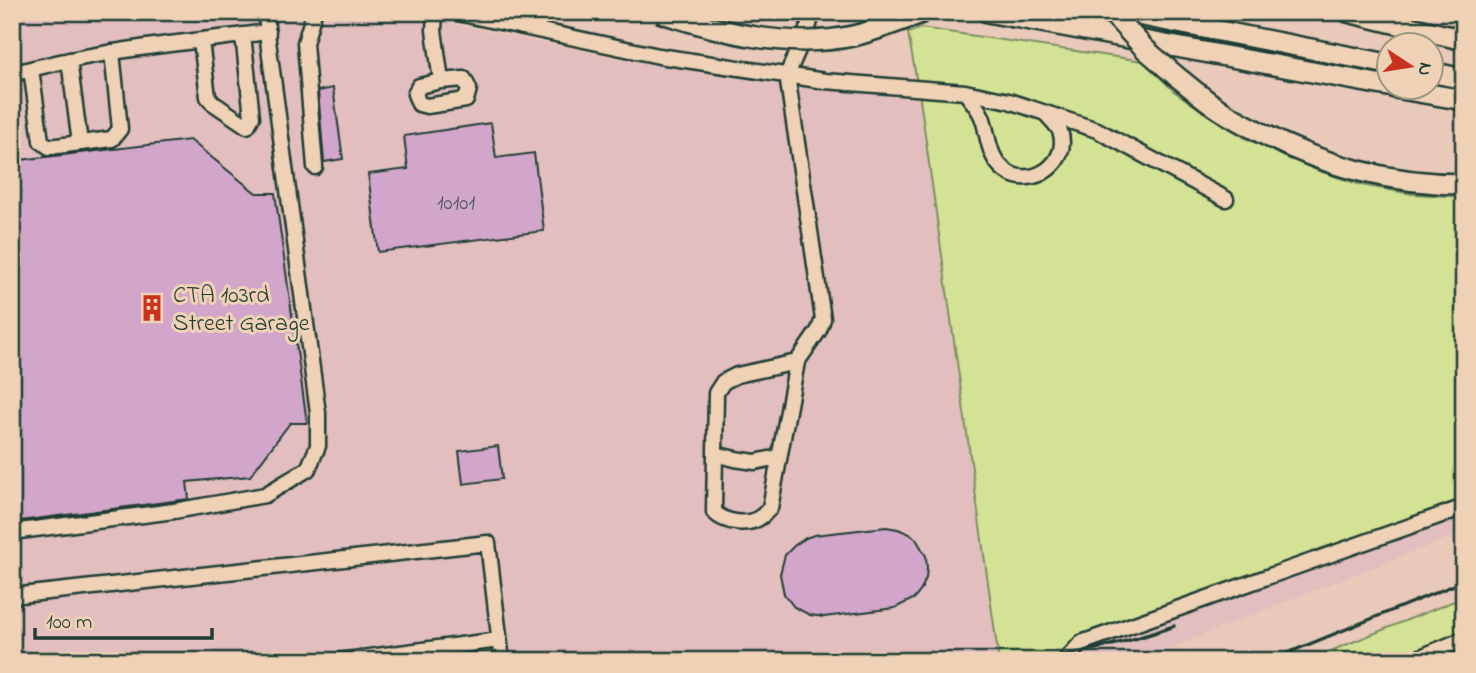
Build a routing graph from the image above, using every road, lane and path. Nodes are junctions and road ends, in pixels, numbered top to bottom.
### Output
1 (266, 12) edge
2 (314, 12) edge
3 (435, 12) edge
4 (453, 12) edge
5 (659, 12) edge
6 (812, 12) edge
7 (924, 12) edge
8 (987, 12) edge
9 (1111, 12) edge
10 (1122, 12) edge
11 (1348, 12) edge
12 (268, 32) junction
13 (243, 35) junction
14 (1464, 40) edge
15 (201, 41) junction
16 (1312, 50) junction
17 (112, 52) junction
18 (69, 60) junction
19 (1374, 61) edge
20 (31, 69) junction
21 (1308, 72) junction
22 (12, 74) edge
23 (787, 75) junction
24 (1444, 75) edge
25 (1464, 79) edge
26 (441, 81) dead end
27 (1374, 84) edge
28 (965, 92) junction
29 (1444, 97) edge
30 (1464, 100) edge
31 (1045, 113) junction
32 (80, 143) junction
33 (315, 167) dead end
34 (1464, 184) edge
35 (1226, 199) dead end
36 (797, 362) junction
37 (715, 454) junction
38 (779, 457) junction
39 (1464, 507) edge
40 (12, 532) edge
41 (12, 596) edge
42 (1464, 639) edge
43 (499, 640) junction
44 (339, 661) edge
45 (502, 661) edge
46 (1065, 661) edge
47 (1410, 661) edge

1 - 12 lane
2 - 33 lane
3 - 26 lane
4 - 23 lane
5 - 7 highway, bridge
6 - 23 lane
8 - 21 highway
9 - 34 highway, bridge
10 - 16 highway
11 - 14 highway
12 - 13 lane
12 - 40 lane
13 - 15 lane
13 - 15 lane
15 - 17 lane
16 - 19 highway
16 - 21 lane
17 - 18 lane
17 - 32 lane
18 - 20 lane
18 - 32 lane
20 - 22 lane
20 - 32 lane
21 - 27 highway
23 - 28 lane
23 - 36 lane
24 - 25 highway
28 - 31 lane
28 - 31 lane
29 - 30 highway
31 - 35 lane
36 - 37 lane
36 - 38 lane
37 - 38 lane
37 - 38 lane
39 - 46 lane
41 - 43 lane
42 - 47 lane
43 - 44 lane
43 - 45 lane

